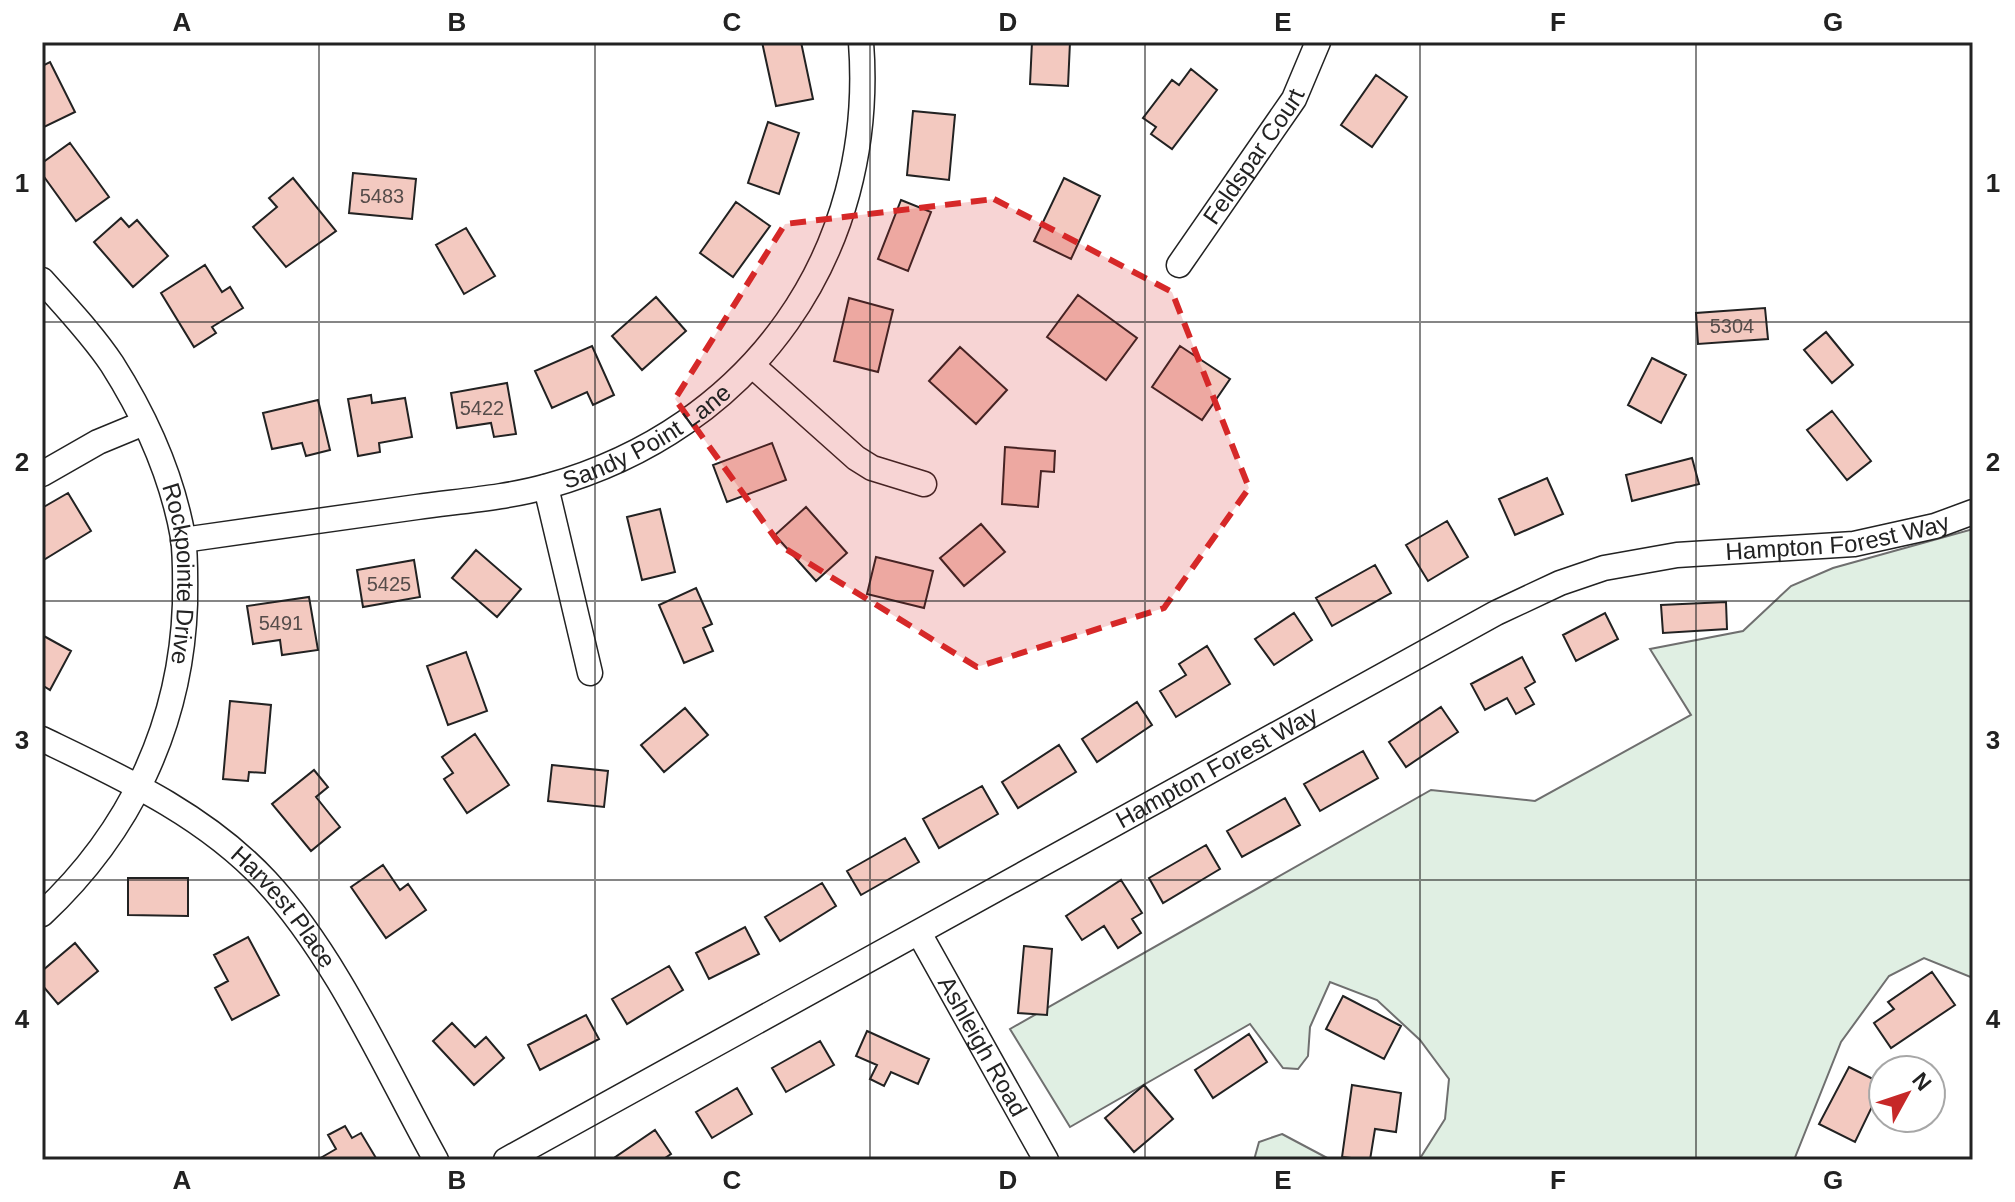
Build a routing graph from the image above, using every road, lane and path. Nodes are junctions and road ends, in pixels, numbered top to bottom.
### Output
1 (861, 42) edge
2 (1318, 42) edge
3 (1179, 265) dead end
4 (42, 280) edge
5 (753, 366) junction
6 (144, 423) junction
7 (42, 474) edge
8 (924, 484) dead end
9 (546, 487) junction
10 (1973, 512) edge
11 (183, 540) junction
12 (590, 673) dead end
13 (42, 739) edge
14 (141, 787) junction
15 (42, 914) edge
16 (919, 933) junction
17 (436, 1160) edge
18 (506, 1160) edge
19 (1046, 1160) edge

1 - 5 street, Sandy Point Lane
2 - 3 street, Feldspar Court
4 - 6 street, Rockpointe Drive
5 - 8 street
5 - 9 street, Sandy Point Lane
6 - 7 street
6 - 11 street, Rockpointe Drive
9 - 11 street, Sandy Point Lane
9 - 12 street
10 - 16 street, Hampton Forest Way
11 - 14 street, Rockpointe Drive
13 - 14 street, Harvest Place
14 - 15 street, Rockpointe Drive
14 - 17 street, Harvest Place
16 - 18 street, Hampton Forest Way
16 - 19 street, Ashleigh Road

